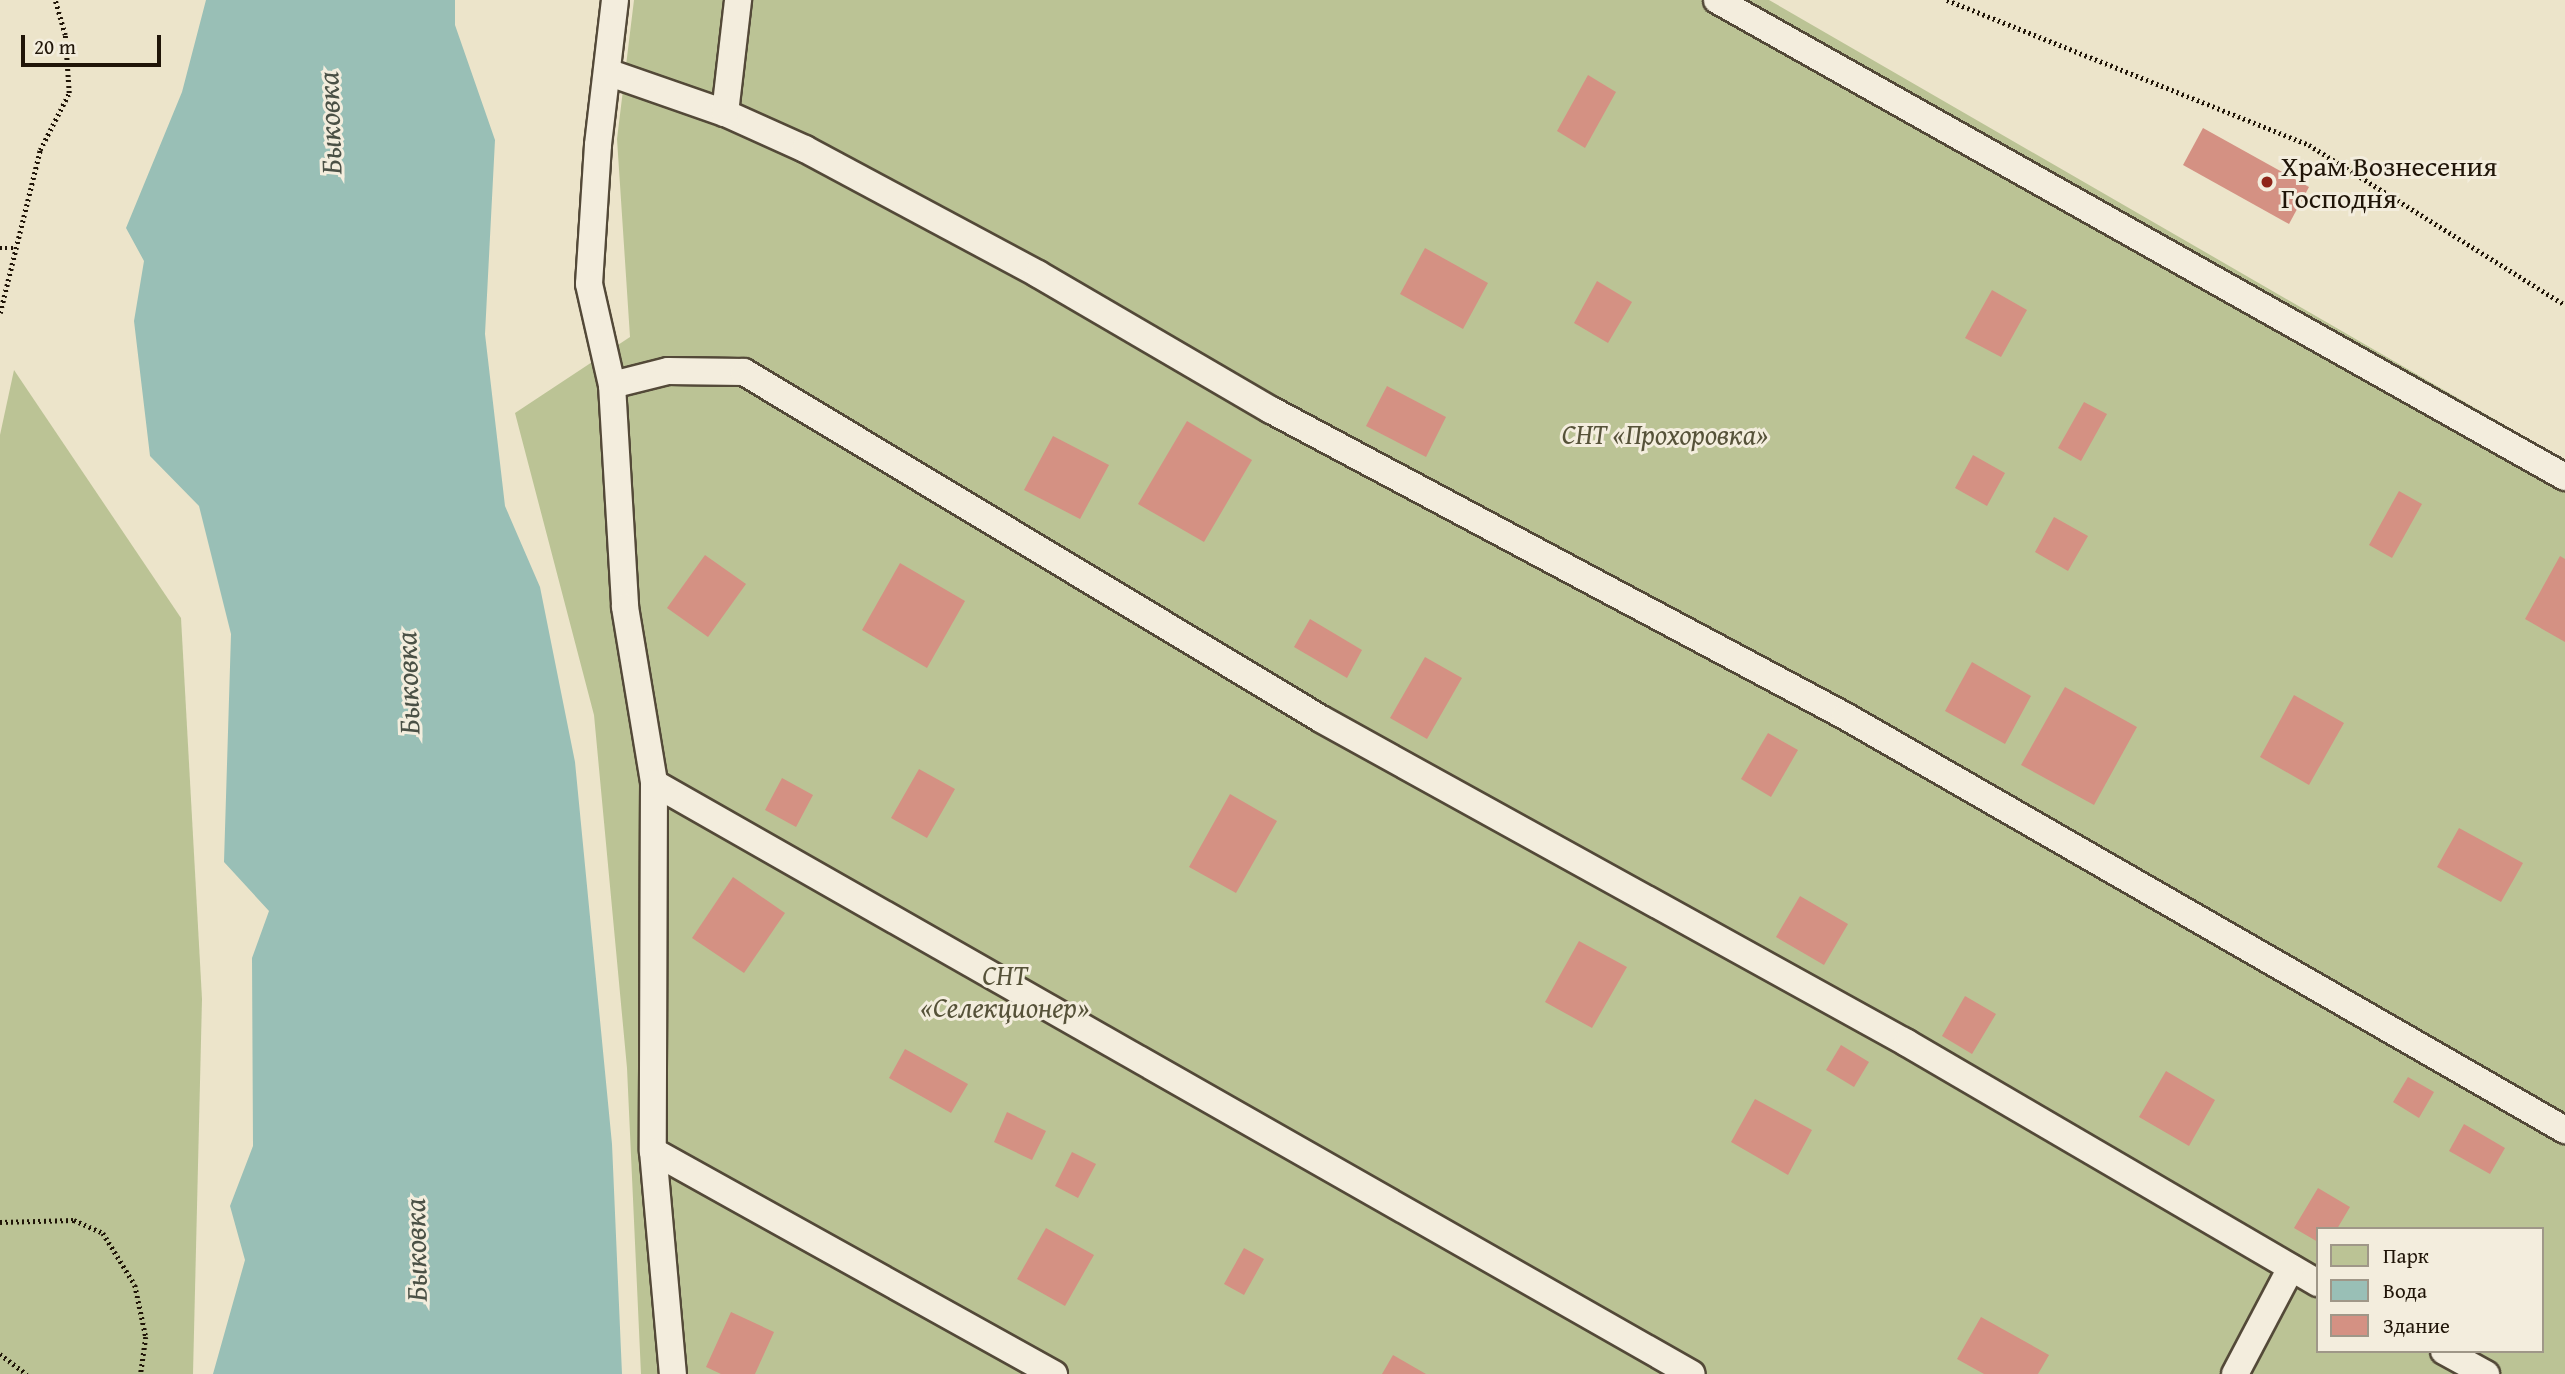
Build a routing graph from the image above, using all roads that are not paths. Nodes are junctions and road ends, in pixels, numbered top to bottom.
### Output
1 (615, 0) edge
2 (738, 0) edge
3 (1717, 0) edge
4 (607, 72) junction
5 (725, 113) junction
6 (612, 385) junction
7 (2565, 477) edge
8 (654, 783) junction
9 (2565, 1130) edge
10 (653, 1151) junction
11 (2291, 1268) junction
12 (2316, 1282) edge
13 (2448, 1353) edge
14 (673, 1374) edge
15 (1054, 1374) edge
16 (1692, 1374) edge
17 (2235, 1374) edge
18 (2486, 1374) edge

1 - 4 lane
2 - 5 lane
3 - 7 lane
4 - 5 lane
4 - 6 lane
5 - 9 lane
6 - 8 lane
6 - 11 lane
8 - 10 lane
8 - 16 lane
10 - 14 lane
10 - 15 lane
11 - 12 lane
11 - 17 lane
13 - 18 lane

